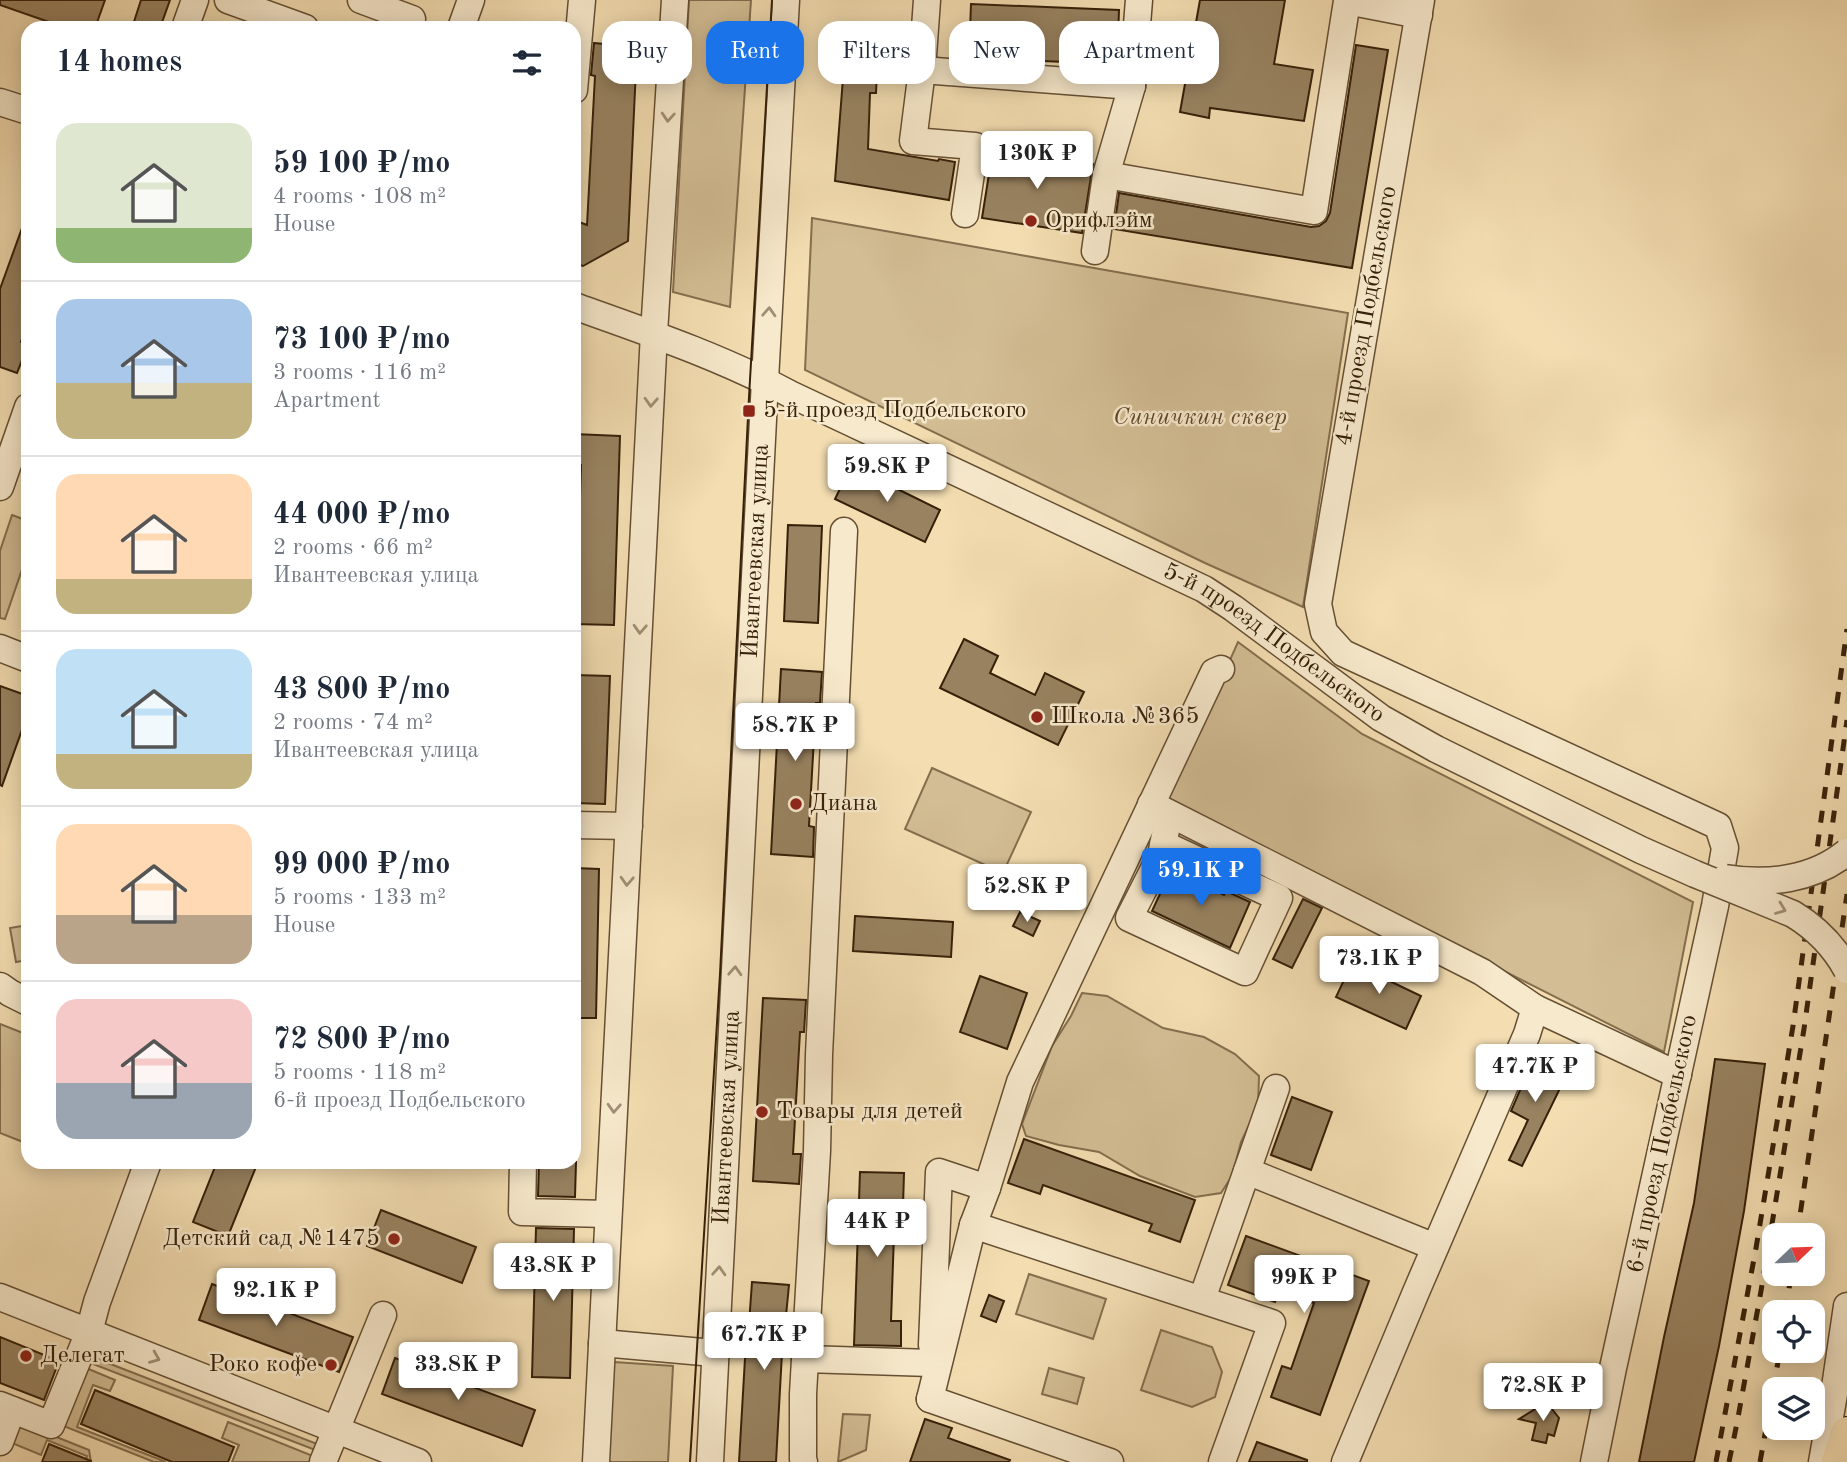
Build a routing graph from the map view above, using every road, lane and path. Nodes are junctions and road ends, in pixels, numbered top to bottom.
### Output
1 (195, 0) edge
2 (229, 0) edge
3 (361, 0) edge
4 (471, 0) edge
5 (582, 0) edge
6 (675, 0) edge
7 (786, 0) edge
8 (927, 0) edge
9 (1139, 0) edge
10 (1346, 1) edge
11 (1420, 7) edge
12 (188, 21) edge
13 (286, 21) edge
14 (411, 21) edge
15 (464, 21) edge
16 (580, 21) edge
17 (926, 21) edge
18 (935, 72) edge
19 (920, 84) edge
20 (1132, 86) junction
21 (0, 102) edge
22 (21, 109) edge
23 (1106, 175) junction
24 (965, 214) dead end
25 (1095, 251) dead end
26 (581, 308) edge
27 (654, 334) junction
28 (765, 380) junction
29 (21, 450) edge
30 (0, 486) edge
31 (844, 531) dead end
32 (1324, 632) joint
33 (0, 648) edge
34 (21, 656) edge
35 (1221, 669) dead end
36 (1160, 810) junction
37 (581, 825) edge
38 (629, 826) junction
39 (1718, 826) joint
40 (1163, 844) junction
41 (1847, 852) edge
42 (1695, 874) junction
43 (1847, 970) edge
44 (0, 986) edge
45 (21, 998) edge
46 (1535, 1008) junction
47 (1678, 1075) junction
48 (1276, 1088) dead end
49 (145, 1169) edge
50 (523, 1169) edge
51 (1247, 1171) junction
52 (987, 1188) junction
53 (608, 1214) junction
54 (973, 1225) junction
55 (1435, 1247) junction
56 (0, 1297) edge
57 (1202, 1299) junction
58 (1847, 1306) edge
59 (383, 1315) dead end
60 (89, 1332) junction
61 (602, 1343) junction
62 (714, 1353) junction
63 (805, 1359) junction
64 (931, 1363) junction
65 (930, 1399) junction
66 (6, 1407) edge
67 (335, 1429) junction
68 (1847, 1433) edge
69 (0, 1442) edge
70 (323, 1462) edge
71 (418, 1462) edge
72 (596, 1462) edge
73 (710, 1462) edge
74 (804, 1462) edge
75 (1110, 1462) edge
76 (1222, 1462) edge
77 (1345, 1462) edge
78 (1594, 1462) edge
79 (1822, 1462) edge
80 (1838, 1462) edge

1 - 12 street
2 - 13 street
3 - 14 street
4 - 15 street
5 - 16 street
6 -> 27 street
28 -> 7 street, Ивантеевская улица
8 - 17 street
9 - 20 street
10 - 11 street
10 - 23 street
11 - 32 street, 4-й проезд Подбельского
18 - 20 street
19 - 24 street
20 - 23 street
21 - 22 street
23 - 25 street
26 - 27 street, 5-й проезд Подбельского
27 - 28 street, 5-й проезд Подбельского
27 -> 38 street
28 - 42 street, 5-й проезд Подбельского
62 -> 28 street, Ивантеевская улица
29 - 30 street
31 - 63 street
32 - 39 street, 5-й проезд Подбельского
33 - 34 street
35 - 36 street
36 - 40 street
36 - 46 street
36 - 52 street
37 - 38 street
38 -> 53 street
39 - 47 street, 6-й проезд Подбельского
40 - 40 street
41 - 42 street, bridge
42 -> 43 street, bridge
44 - 45 street
46 - 47 street
46 - 55 street
47 - 78 street, 6-й проезд Подбельского
48 - 51 street
49 - 60 street
50 - 53 street
51 - 55 street
51 - 57 street
52 - 54 street
52 - 64 street
53 - 61 street
54 - 57 street
54 - 65 street
55 - 77 street
56 - 60 street
57 - 76 street
58 - 79 street
59 - 67 street
60 - 66 street
60 -> 67 street
61 - 62 street
61 - 72 street
62 - 73 street, Ивантеевская улица
63 - 64 street
63 - 74 street
64 - 65 street
65 - 75 street
66 - 69 street
67 - 70 street
67 - 71 street
68 - 80 main road

